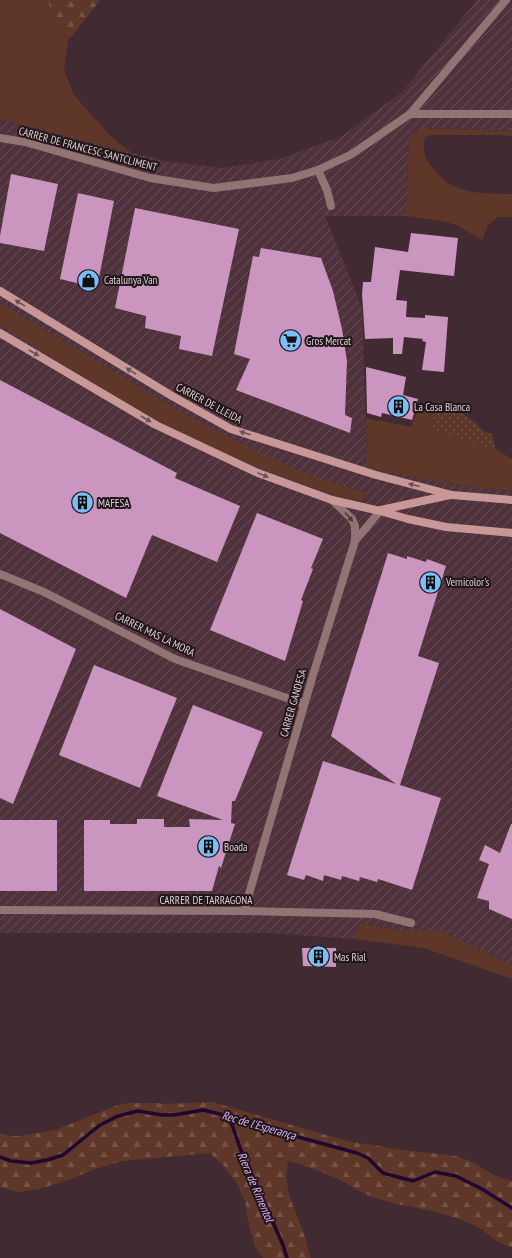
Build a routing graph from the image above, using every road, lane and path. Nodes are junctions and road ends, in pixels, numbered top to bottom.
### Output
1 (506, 0) edge
2 (410, 114) junction
3 (512, 114) edge
4 (0, 138) edge
5 (318, 170) junction
6 (331, 206) dead end
7 (0, 291) edge
8 (0, 333) edge
9 (452, 495) junction
10 (332, 500) junction
11 (512, 500) edge
12 (380, 510) junction
13 (512, 533) edge
14 (355, 539) junction
15 (0, 574) edge
16 (304, 704) junction
17 (0, 910) edge
18 (244, 911) junction
19 (412, 923) dead end

1 - 2 street, CARRER DE FRANCESC SANTCLIMENT
2 - 3 street
2 - 5 street, CARRER DE FRANCESC SANTCLIMENT
4 - 5 street, CARRER DE FRANCESC SANTCLIMENT
5 - 6 street
9 -> 7 street, CARRER DE LLEIDA
8 -> 10 street, CARRER DE LLEIDA
9 - 11 street, CARRER DE LLEIDA
9 - 12 street, CARRER DE LLEIDA
10 - 12 street, CARRER DE LLEIDA
10 -> 14 street
12 - 13 street, CARRER DE LLEIDA
12 - 14 street, CARRER GANDESA
14 - 16 street, CARRER GANDESA
15 - 16 street, CARRER MAS LA MORA
16 - 18 street, CARRER GANDESA
17 - 18 street, CARRER DE TARRAGONA
18 - 19 street, CARRER DE TARRAGONA

